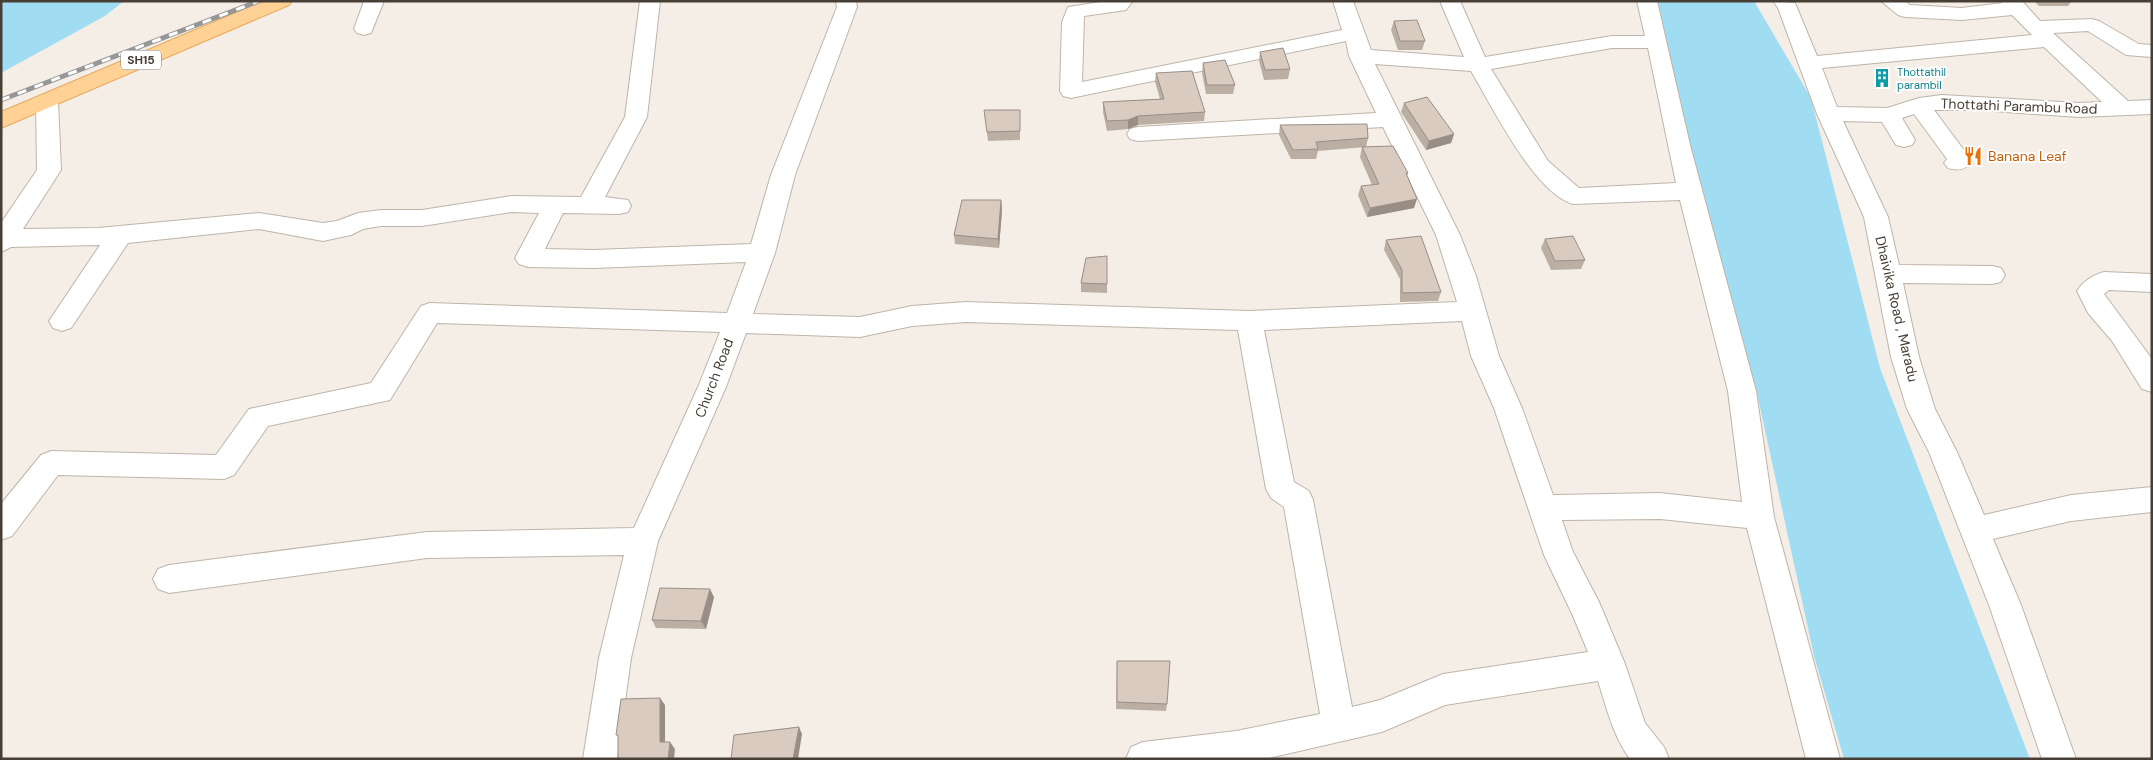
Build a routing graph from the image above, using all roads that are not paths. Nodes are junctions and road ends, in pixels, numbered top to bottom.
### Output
1 (237, 1) edge
2 (282, 1) edge
3 (374, 1) edge
4 (650, 1) edge
5 (846, 1) edge
6 (1123, 1) edge
7 (1343, 1) edge
8 (1450, 1) edge
9 (1647, 1) edge
10 (1783, 1) edge
11 (1890, 1) edge
12 (2014, 4) edge
13 (364, 29) dead end
14 (2041, 33) junction
15 (1657, 42) junction
16 (1356, 45) junction
17 (2152, 51) edge
18 (1809, 63) junction
19 (1478, 65) junction
20 (47, 101) junction
21 (1919, 105) junction
22 (1, 106) edge
23 (2121, 107) junction
24 (2149, 109) edge
25 (1828, 114) junction
26 (1889, 115) junction
27 (1390, 119) junction
28 (1, 121) edge
29 (1138, 134) dead end
30 (1904, 140) dead end
31 (1956, 164) dead end
32 (1690, 191) junction
33 (555, 205) junction
34 (588, 206) junction
35 (619, 206) dead end
36 (120, 236) junction
37 (4, 240) edge
38 (762, 253) junction
39 (1888, 274) junction
40 (1992, 275) dead end
41 (2152, 283) edge
42 (1473, 312) junction
43 (62, 321) dead end
44 (1249, 321) junction
45 (735, 323) junction
46 (2152, 381) edge
47 (2152, 499) edge
48 (1544, 508) junction
49 (1759, 517) junction
50 (1, 527) edge
51 (1976, 530) junction
52 (643, 541) junction
53 (169, 579) dead end
54 (1609, 664) junction
55 (1339, 727) junction
56 (1237, 754) edge
57 (600, 759) edge
58 (1143, 759) edge
59 (1652, 759) edge
60 (1823, 759) edge
61 (2059, 759) edge

1 - 22 main road
2 - 20 main road, SH15
3 - 13 street
4 - 34 street
5 - 38 street, Church Road
6 - 16 street
7 - 16 street
8 - 19 street
9 - 15 street
10 - 18 street, Dhaivika Road , Maradu
11 - 12 street
12 - 14 street
14 - 17 street
14 - 18 street
14 - 23 street
15 - 19 street
15 - 32 street
16 - 19 street
16 - 27 street
18 - 25 street, Dhaivika Road , Maradu
19 - 32 street
20 - 28 main road, SH15
20 - 37 street
21 - 23 street, Thottathi Parambu Road
21 - 26 street, Thottathi Parambu Road
21 - 31 street
23 - 24 street, Thottathi Parambu Road
25 - 26 street, Thottathi Parambu Road
25 - 39 street, Dhaivika Road , Maradu
26 - 30 street
27 - 29 street
27 - 42 street
32 - 49 street
33 - 34 street
33 - 36 street
33 - 38 street
34 - 35 street
36 - 37 street
36 - 43 street
38 - 45 street, Church Road
39 - 40 street
39 - 51 street, Dhaivika Road , Maradu
41 - 46 street
42 - 44 street
42 - 48 street
44 - 45 street
44 - 55 street
45 - 50 street
45 - 52 street, Church Road
47 - 51 street
48 - 49 street
48 - 54 street
49 - 60 street
51 - 61 street, Dhaivika Road , Maradu
52 - 53 street
52 - 57 street, Church Road
54 - 55 street
54 - 59 street
55 - 56 street
56 - 58 street

